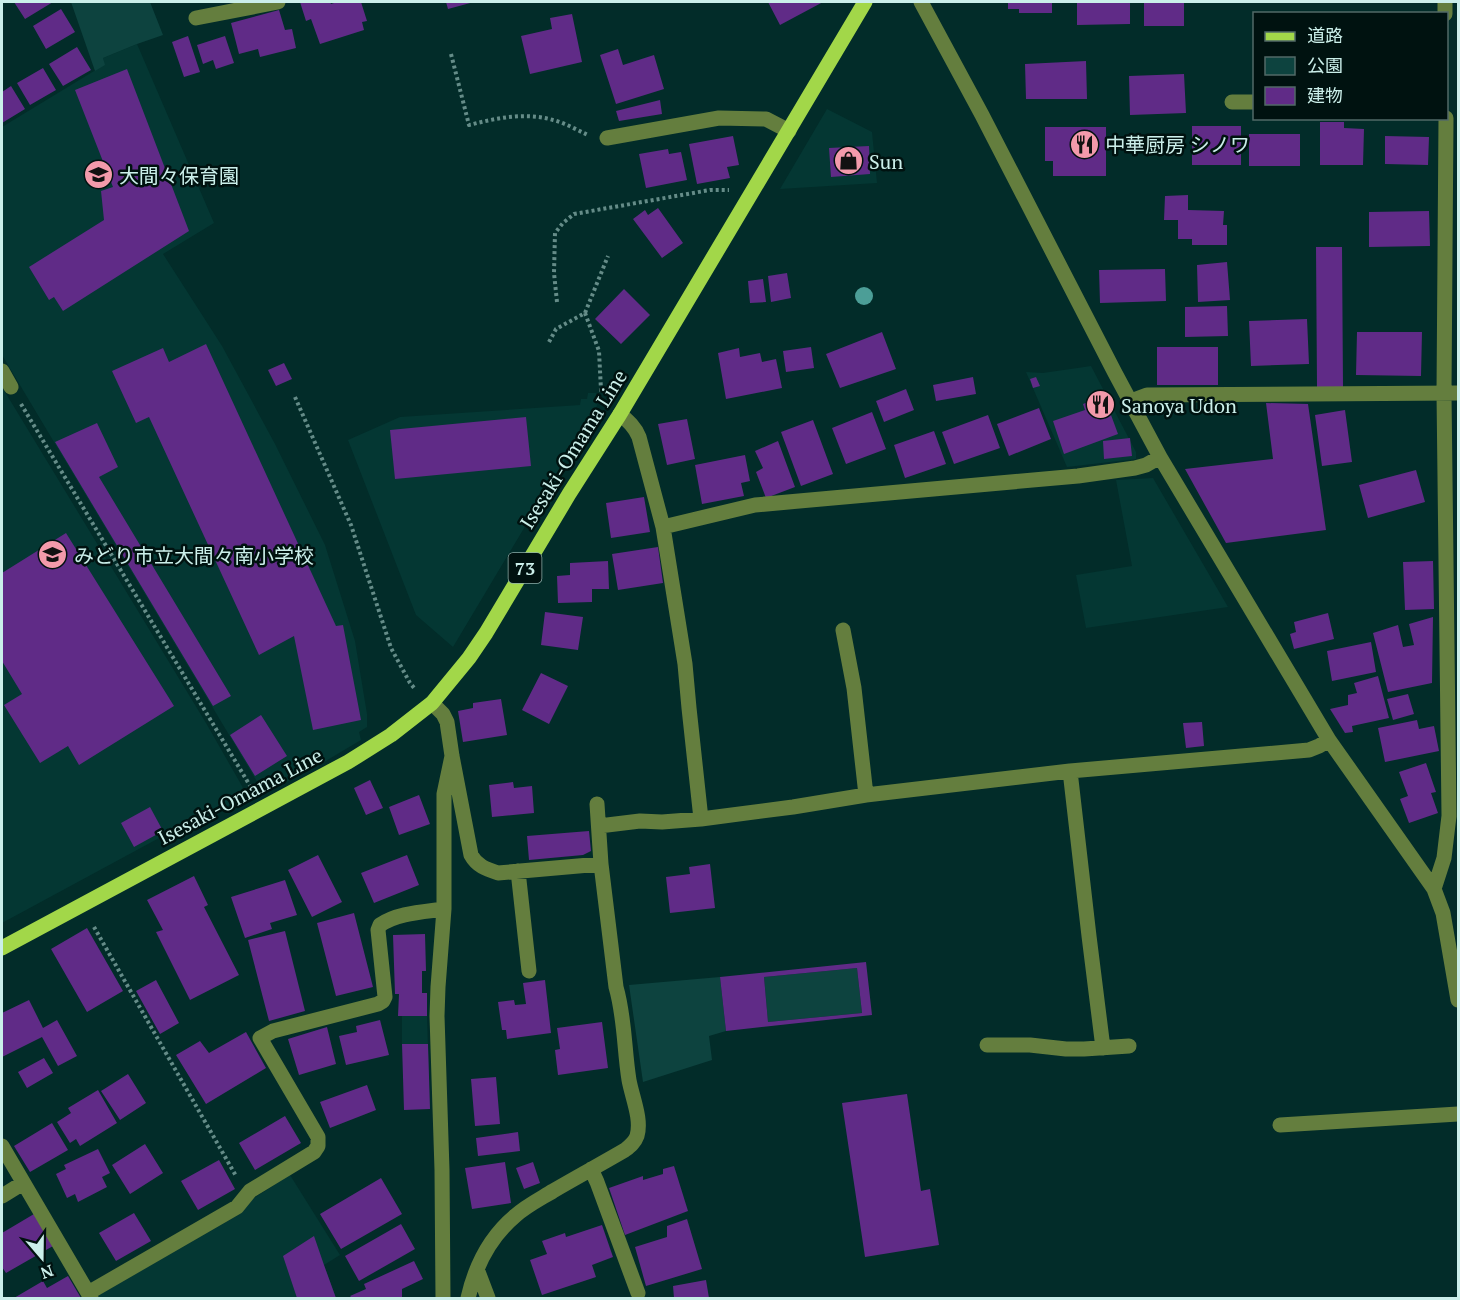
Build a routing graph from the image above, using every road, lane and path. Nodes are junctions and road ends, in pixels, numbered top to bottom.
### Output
1 (278, 2) edge
2 (865, 2) edge
3 (921, 2) edge
4 (196, 18) dead end
5 (451, 54) dead end
6 (1232, 102) dead end
7 (1253, 102) edge
8 (1446, 120) edge
9 (789, 131) junction
10 (608, 138) joint
11 (1452, 168) edge
12 (748, 200) junction
13 (608, 256) dead end
14 (556, 302) dead end
15 (585, 313) junction
16 (549, 342) dead end
17 (2, 371) edge
18 (11, 387) joint
19 (1451, 393) edge
20 (603, 394) dead end
21 (295, 396) dead end
22 (1131, 401) junction
23 (620, 414) junction
24 (1160, 457) junction
25 (663, 527) junction
26 (843, 630) dead end
27 (432, 703) junction
28 (1329, 740) junction
29 (452, 756) junction
30 (1071, 771) junction
31 (255, 795) dead end
32 (866, 795) junction
33 (597, 804) dead end
34 (1454, 816) edge
35 (700, 819) junction
36 (599, 826) junction
37 (601, 864) junction
38 (518, 871) junction
39 (1434, 889) junction
40 (444, 909) junction
41 (94, 927) dead end
42 (2, 948) edge
43 (529, 971) dead end
44 (1458, 1000) edge
45 (987, 1045) dead end
46 (1129, 1046) dead end
47 (1103, 1048) junction
48 (1458, 1114) edge
49 (1280, 1125) dead end
50 (2, 1146) edge
51 (591, 1169) junction
52 (23, 1183) junction
53 (2, 1196) edge
54 (245, 1196) junction
55 (477, 1269) junction
56 (638, 1293) dead end
57 (89, 1296) edge
58 (442, 1299) edge
59 (468, 1299) edge
60 (488, 1299) edge

1 - 4 street
2 - 9 main road, Isesaki-Omama Line / 73
3 - 22 street
5 - 10 path
6 - 7 street
8 - 11 street
9 - 10 street
9 - 12 main road, Isesaki-Omama Line / 73
11 - 19 street
12 - 14 path
12 - 23 main road, Isesaki-Omama Line / 73
13 - 15 path
15 - 16 path
15 - 20 path
17 - 18 street
18 - 31 path
19 - 22 street
19 - 34 street
21 - 27 path
22 - 24 street
23 - 25 street
23 - 27 main road, Isesaki-Omama Line / 73
24 - 25 street
24 - 28 street
25 - 35 street
26 - 32 street
27 - 29 street
27 - 42 main road, Isesaki-Omama Line / 73
28 - 30 street
28 - 39 street
29 - 38 street
29 - 40 street
30 - 32 street
30 - 47 street
32 - 35 street
33 - 36 street
34 - 39 street
35 - 36 street
36 - 37 street
37 - 38 street
37 - 51 street
38 - 43 street
39 - 44 street
40 - 54 street
40 - 58 street
41 - 54 path
45 - 47 street
46 - 47 street
48 - 49 street
50 - 52 street
51 - 55 street
51 - 56 street
52 - 53 street
52 - 57 street
54 - 57 street
55 - 59 street
55 - 60 street

